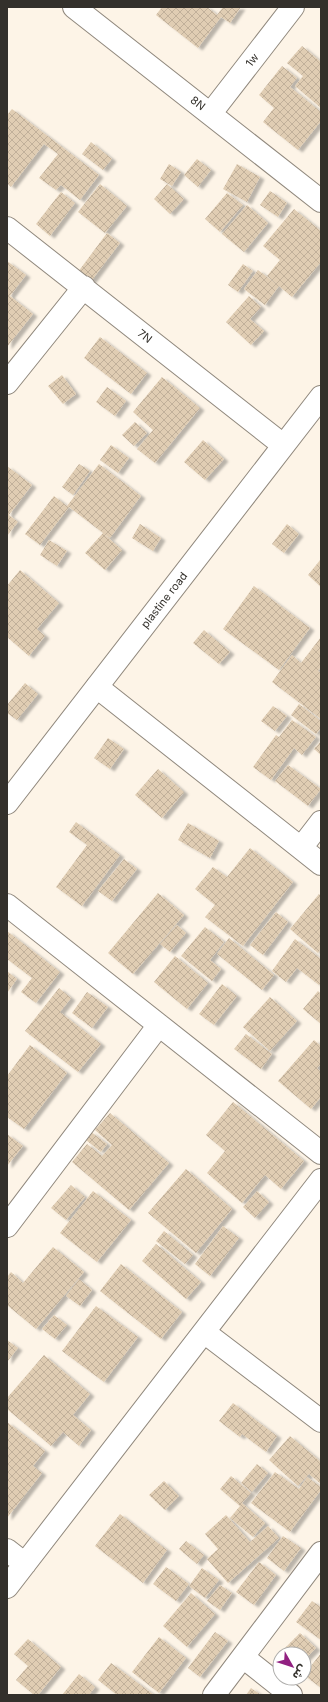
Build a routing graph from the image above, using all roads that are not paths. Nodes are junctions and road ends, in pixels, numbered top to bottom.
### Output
1 (74, 7) edge
2 (293, 7) edge
3 (211, 113) junction
4 (321, 201) edge
5 (7, 228) edge
6 (84, 288) junction
7 (7, 382) edge
8 (321, 397) edge
9 (283, 445) junction
10 (97, 687) junction
11 (7, 803) edge
12 (321, 822) edge
13 (301, 848) junction
14 (321, 864) edge
15 (7, 904) edge
16 (159, 1025) junction
17 (321, 1153) edge
18 (321, 1180) edge
19 (7, 1226) edge
20 (204, 1332) junction
21 (321, 1421) edge
22 (7, 1550) edge
23 (321, 1553) edge
24 (25, 1564) junction
25 (7, 1587) edge
26 (243, 1657) junction
27 (214, 1695) edge
28 (291, 1695) edge

1 - 3 street, 8N
2 - 3 street, 1w
3 - 4 street, 8N
5 - 6 street, 7N
6 - 7 street
6 - 9 street, 7N
8 - 9 street, plastine road
9 - 10 street, plastine road
10 - 11 street, plastine road
10 - 13 street
12 - 13 street
13 - 14 street
15 - 16 street
16 - 17 street
16 - 19 street
18 - 20 street
20 - 21 street
20 - 24 street
22 - 24 street
23 - 26 street
24 - 25 street
26 - 27 street
26 - 28 street

